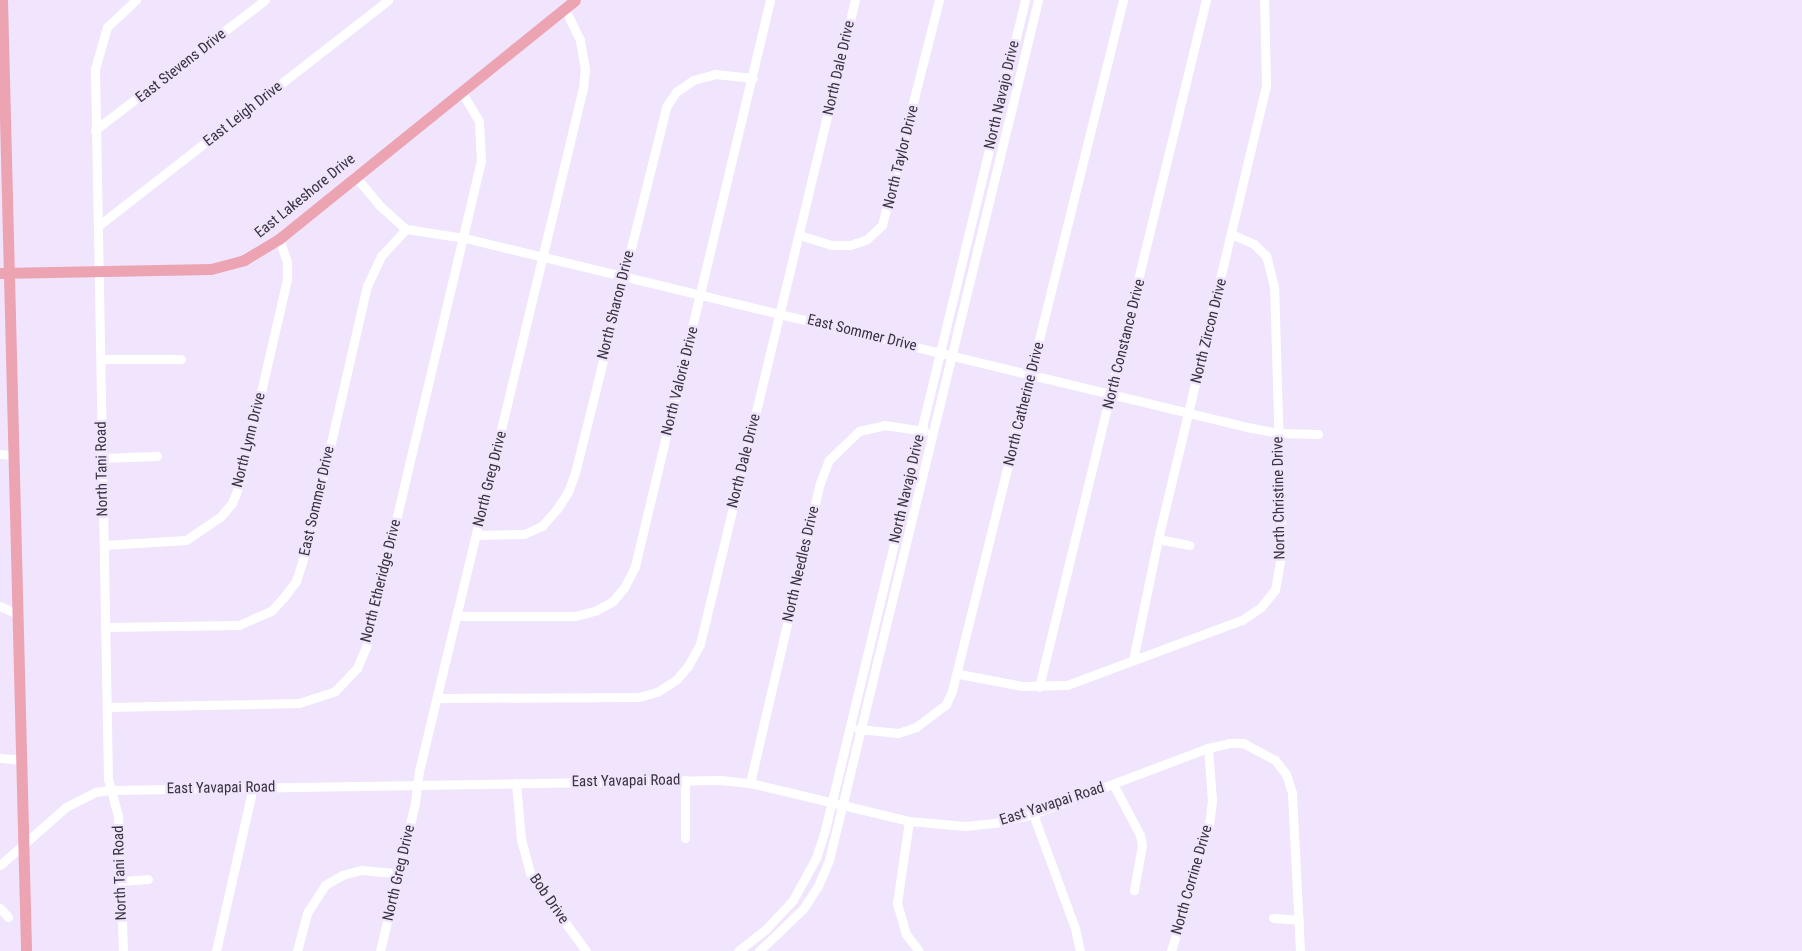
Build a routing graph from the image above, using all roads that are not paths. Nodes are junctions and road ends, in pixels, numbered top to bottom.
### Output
1 (2, 0) edge
2 (136, 0) edge
3 (265, 0) edge
4 (388, 0) edge
5 (575, 0) edge
6 (770, 0) edge
7 (855, 0) edge
8 (939, 0) edge
9 (1025, 0) edge
10 (1038, 0) edge
11 (1123, 0) edge
12 (1206, 0) edge
13 (1264, 0) edge
14 (564, 9) junction
15 (2, 58) edge
16 (753, 78) junction
17 (461, 91) junction
18 (95, 130) junction
19 (355, 176) junction
20 (3, 177) edge
21 (98, 226) junction
22 (406, 229) junction
23 (1232, 234) junction
24 (799, 235) junction
25 (465, 238) junction
26 (278, 239) junction
27 (544, 257) junction
28 (98, 272) junction
29 (4, 273) edge
30 (623, 276) junction
31 (701, 294) junction
32 (780, 312) junction
33 (940, 353) junction
34 (952, 356) junction
35 (100, 360) junction
36 (181, 360) dead end
37 (1032, 374) junction
38 (1112, 394) junction
39 (1189, 412) junction
40 (921, 430) junction
41 (933, 433) junction
42 (1278, 433) junction
43 (1318, 434) dead end
44 (0, 454) edge
45 (13, 455) junction
46 (158, 456) dead end
47 (102, 458) junction
48 (476, 536) junction
49 (1158, 539) junction
50 (104, 545) junction
51 (1189, 545) dead end
52 (0, 606) edge
53 (17, 614) junction
54 (456, 616) junction
55 (106, 627) junction
56 (1133, 660) junction
57 (959, 674) junction
58 (1039, 686) junction
59 (437, 698) junction
60 (107, 707) junction
61 (850, 728) junction
62 (862, 730) junction
63 (1208, 748) junction
64 (0, 758) edge
65 (21, 760) junction
66 (685, 780) junction
67 (516, 783) junction
68 (750, 783) junction
69 (418, 784) junction
70 (1113, 784) junction
71 (252, 787) junction
72 (110, 790) junction
73 (832, 804) junction
74 (843, 806) junction
75 (1033, 814) junction
76 (910, 821) junction
77 (685, 838) dead end
78 (23, 844) junction
79 (0, 866) edge
80 (398, 873) junction
81 (148, 879) dead end
82 (120, 881) junction
83 (1134, 890) dead end
84 (0, 908) edge
85 (8, 917) dead end
86 (1273, 918) dead end
87 (1299, 920) junction
88 (753, 940) junction
89 (760, 950) edge
90 (26, 951) edge
91 (123, 951) edge
92 (216, 951) edge
93 (297, 951) edge
94 (380, 951) edge
95 (586, 951) edge
96 (738, 951) edge
97 (918, 951) edge
98 (1080, 951) edge
99 (1171, 951) edge
100 (1300, 951) edge

1 - 15 main road
2 - 18 street, North Tani Road
3 - 18 street, East Stevens Drive
4 - 21 street, East Leigh Drive
5 - 14 main road, East Lakeshore Drive
6 - 16 street, North Valorie Drive
7 - 24 street, North Dale Drive
8 - 24 street, North Taylor Drive
9 - 33 street, North Navajo Drive
10 - 34 street, North Navajo Drive
11 - 37 street, North Catherine Drive
12 - 38 street, North Constance Drive
13 - 23 street, North Zircon Drive
14 - 17 main road, East Lakeshore Drive
14 - 27 street, North Greg Drive
15 - 20 main road
16 - 30 street, North Sharon Drive
16 - 31 street, North Valorie Drive
17 - 19 main road, East Lakeshore Drive
17 - 25 street, North Etheridge Drive
18 - 21 street, North Tani Road
19 - 22 street
19 - 26 main road, East Lakeshore Drive
20 - 29 main road
21 - 28 street, North Tani Road
22 - 25 street, East Sommer Drive
22 - 55 street, East Sommer Drive
23 - 39 street, North Zircon Drive
23 - 42 street, North Christine Drive
24 - 32 street, North Dale Drive
25 - 27 street, East Sommer Drive
25 - 60 street, North Etheridge Drive
26 - 28 main road, East Lakeshore Drive
26 - 50 street, North Lynn Drive
27 - 30 street, East Sommer Drive
27 - 48 street, North Greg Drive
28 - 29 main road, East Lakeshore Drive
28 - 35 street, North Tani Road
29 - 45 main road
30 - 31 street, East Sommer Drive
30 - 48 street, North Sharon Drive
31 - 32 street, East Sommer Drive
31 - 54 street, North Valorie Drive
32 - 33 street, East Sommer Drive
32 - 59 street, North Dale Drive
33 - 34 street, East Sommer Drive
33 - 40 street, North Navajo Drive
34 - 37 street, East Sommer Drive
34 - 41 street, North Navajo Drive
35 - 36 street
35 - 47 street, North Tani Road
37 - 38 street, East Sommer Drive
37 - 57 street, North Catherine Drive
38 - 39 street, East Sommer Drive
38 - 58 street, North Constance Drive
39 - 42 street, East Sommer Drive
39 - 49 street, North Zircon Drive
40 - 41 street, North Needles Drive
40 - 61 street, North Navajo Drive
40 - 68 street, North Needles Drive
41 - 62 street, North Navajo Drive
42 - 43 street, East Sommer Drive
42 - 56 street, North Christine Drive
44 - 45 street
45 - 53 main road
46 - 47 street
47 - 50 street, North Tani Road
48 - 54 street, North Greg Drive
49 - 51 street
49 - 56 street, North Zircon Drive
50 - 55 street, North Tani Road
52 - 53 street
53 - 65 main road
54 - 59 street, North Greg Drive
55 - 60 street, North Tani Road
56 - 58 street, North Christine Drive
57 - 58 street, North Christine Drive
57 - 62 street, North Catherine Drive
59 - 69 street, North Greg Drive
60 - 72 street, North Tani Road
61 - 62 street, North Catherine Drive
61 - 73 street, North Navajo Drive
62 - 74 street, North Navajo Drive
63 - 70 street, East Yavapai Road
63 - 87 street, East Yavapai Road
63 - 99 street, North Corrine Drive
64 - 65 street
65 - 78 main road
66 - 67 street, East Yavapai Road
66 - 68 street, East Yavapai Road
66 - 77 street
67 - 69 street, East Yavapai Road
67 - 95 street, Bob Drive
68 - 73 street, East Yavapai Road
69 - 71 street, East Yavapai Road
69 - 80 street, North Greg Drive
70 - 75 street, East Yavapai Road
70 - 83 street
71 - 72 street, East Yavapai Road
71 - 92 street
72 - 78 street, East Yavapai Road
72 - 82 street, North Tani Road
73 - 74 street, East Yavapai Road
73 - 88 street, North Navajo Drive
74 - 76 street, East Yavapai Road
74 - 89 street, North Navajo Drive
75 - 76 street, East Yavapai Road
75 - 98 street
76 - 97 street
78 - 79 street, East Yavapai Road
78 - 90 main road
80 - 93 street
80 - 94 street, North Greg Drive
81 - 82 street
82 - 91 street, North Tani Road
84 - 85 street
86 - 87 street
87 - 100 street
88 - 89 street
88 - 96 street, North Navajo Drive

